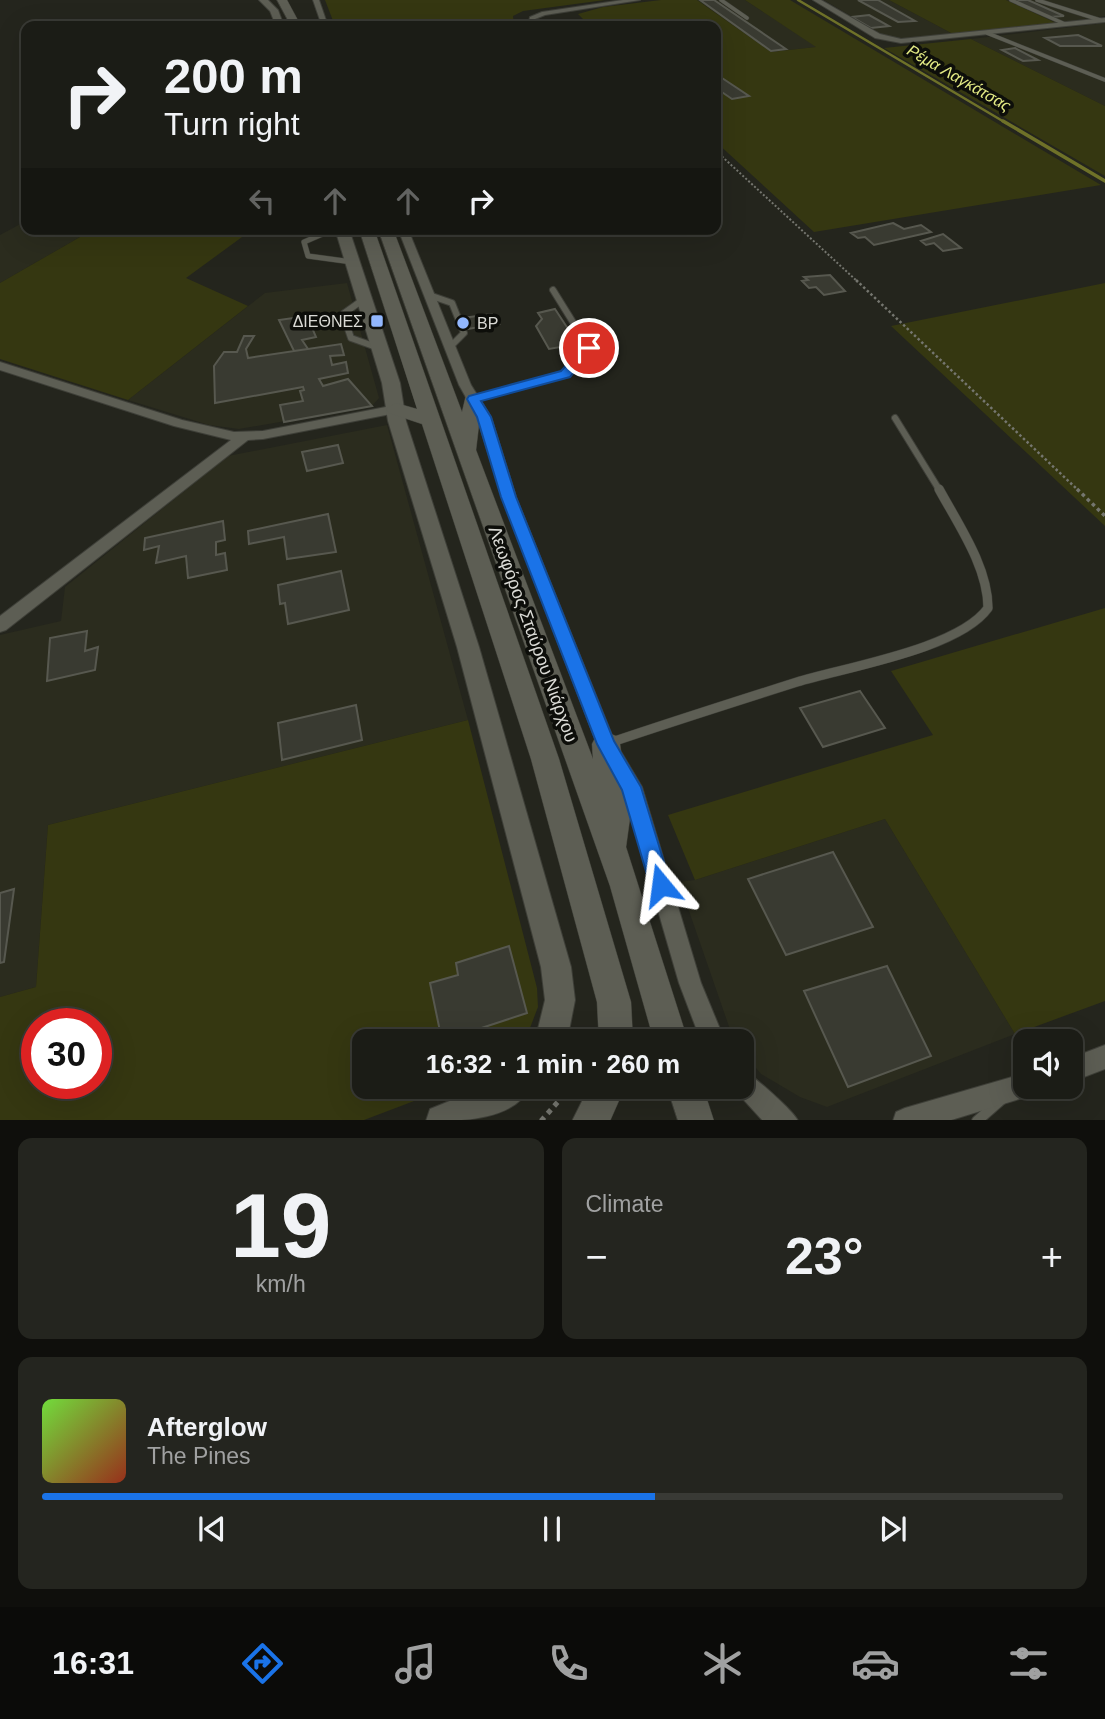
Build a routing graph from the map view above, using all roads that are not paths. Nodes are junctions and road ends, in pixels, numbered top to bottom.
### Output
1 (263, 0) edge
2 (282, 0) edge
3 (316, 0) edge
4 (637, 0) edge
5 (721, 0) edge
6 (816, 0) edge
7 (1011, 0) edge
8 (1037, 0) edge
9 (747, 18) dead end
10 (278, 21) edge
11 (294, 21) edge
12 (323, 21) edge
13 (532, 21) edge
14 (1103, 21) edge
15 (1065, 24) junction
16 (987, 33) junction
17 (1105, 80) edge
18 (320, 235) edge
19 (344, 235) edge
20 (368, 235) edge
21 (387, 235) edge
22 (405, 235) edge
23 (352, 262) junction
24 (553, 290) dead end
25 (429, 295) junction
26 (364, 299) junction
27 (450, 347) junction
28 (379, 348) junction
29 (0, 366) edge
30 (473, 399) junction
31 (396, 410) junction
32 (895, 418) dead end
33 (430, 420) junction
34 (244, 436) junction
35 (466, 451) junction
36 (0, 625) edge
37 (606, 744) junction
38 (611, 848) junction
39 (554, 1029) edge
40 (615, 1029) edge
41 (667, 1029) edge
42 (708, 1029) edge
43 (1105, 1056) edge
44 (1083, 1065) edge
45 (1013, 1088) edge
46 (1013, 1092) edge
47 (754, 1094) edge
48 (494, 1099) edge
49 (602, 1099) edge
50 (689, 1099) edge
51 (444, 1120) edge
52 (591, 1120) edge
53 (696, 1120) edge
54 (784, 1120) edge
55 (909, 1120) edge
56 (978, 1120) edge

1 - 10 street
2 - 11 main road
3 - 12 street
4 - 13 street
5 - 9 lane
6 - 16 street
7 - 15 lane
8 - 14 lane
14 - 15 street
15 - 16 street
16 - 17 lane
18 - 23 lane
19 - 23 street
20 - 33 main road, Λεωφόρος Σταύρου Νιάρχου
21 - 35 main road, Λεωφόρος Σταύρου Νιάρχου
22 - 25 street
23 - 26 street
24 - 30 lane
25 - 27 street
25 - 27 lane
26 - 28 street
26 - 28 lane
27 - 30 street
28 - 31 street
29 - 34 street
30 - 35 main road
30 - 37 street
31 - 33 main road
31 - 34 street
31 - 39 street
32 - 37 lane
33 - 40 main road, Λεωφόρος Σταύρου Νιάρχου
34 - 36 street
35 - 38 main road, Λεωφόρος Σταύρου Νιάρχου
37 - 38 main road
37 - 42 street
38 - 41 main road, Λεωφόρος Σταύρου Νιάρχου
43 - 44 street
45 - 55 street
46 - 56 lane
47 - 54 street
48 - 51 street
49 - 52 main road
50 - 53 main road

